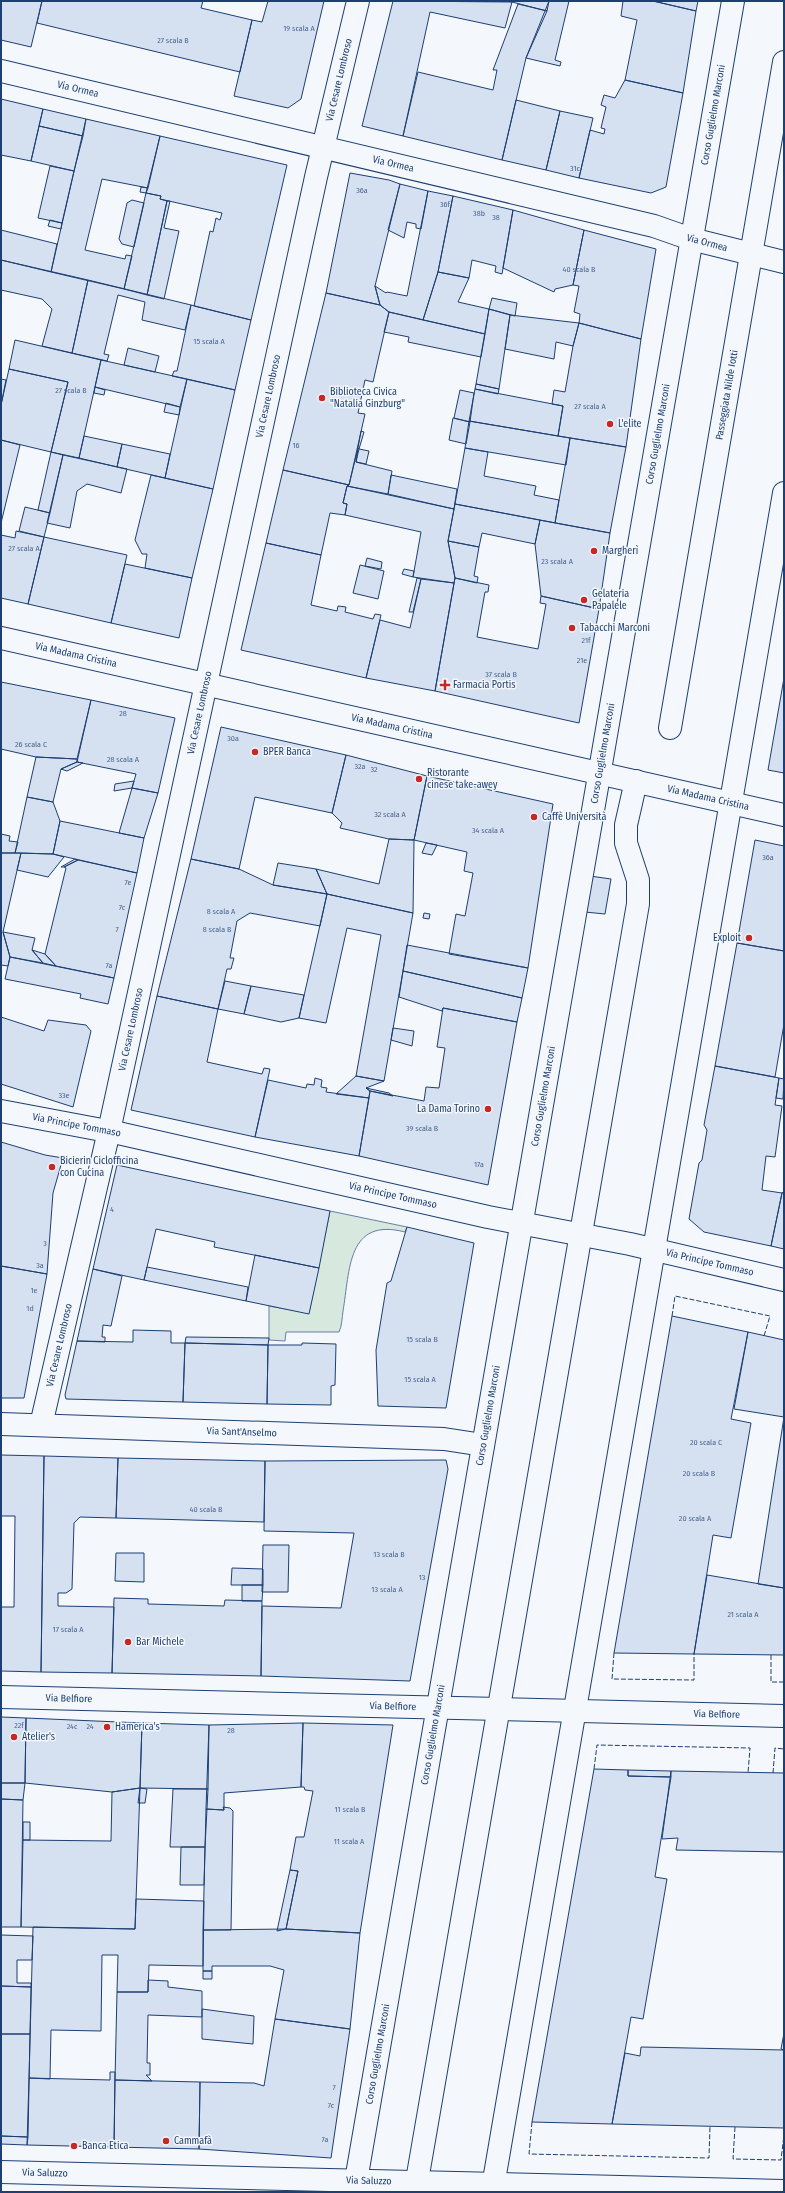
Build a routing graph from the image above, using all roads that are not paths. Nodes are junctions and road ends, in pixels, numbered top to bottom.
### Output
1 (358, 1) edge
2 (734, 1) edge
3 (784, 62) edge
4 (1, 71) edge
5 (324, 148) junction
6 (691, 239) junction
7 (750, 254) junction
8 (784, 262) edge
9 (784, 493) edge
10 (1, 638) edge
11 (206, 683) junction
12 (670, 728) dead end
13 (599, 774) junction
14 (636, 781) junction
15 (730, 803) junction
16 (784, 815) edge
17 (1, 1111) edge
18 (109, 1131) junction
19 (522, 1223) junction
20 (581, 1234) junction
21 (653, 1251) junction
22 (784, 1280) edge
23 (1, 1424) edge
24 (41, 1425) junction
25 (483, 1445) junction
26 (1, 1697) edge
27 (438, 1709) junction
28 (498, 1710) junction
29 (574, 1710) junction
30 (784, 1716) edge
31 (1, 2172) edge
32 (302, 2186) edge
33 (355, 2187) edge
34 (416, 2188) edge
35 (493, 2188) edge
36 (784, 2191) edge

1 - 5 street, Via Cesare Lombroso
2 - 6 street, Corso Guglielmo Marconi
3 - 7 street, Passeggiata Nilde Iotti
4 - 5 street, Via Ormea
5 - 6 street, Via Ormea
5 - 11 street, Via Cesare Lombroso
6 - 7 street, Via Ormea
6 - 13 street, Corso Guglielmo Marconi
7 - 8 street, Via Ormea
7 - 12 street, Passeggiata Nilde Iotti
9 - 15 street
10 - 11 street, Via Madama Cristina
11 - 13 street, Via Madama Cristina
11 - 18 street, Via Cesare Lombroso
13 - 14 street, Via Madama Cristina
13 - 19 street, Corso Guglielmo Marconi
14 - 15 street, Via Madama Cristina
14 - 20 street
15 - 16 street, Via Madama Cristina
15 - 21 street
17 - 18 street, Via Principe Tommaso
18 - 19 street, Via Principe Tommaso
18 - 24 street, Via Cesare Lombroso
19 - 20 street, Via Principe Tommaso
19 - 25 street, Corso Guglielmo Marconi
20 - 21 street, Via Principe Tommaso
20 - 28 street
21 - 22 street, Via Principe Tommaso
21 - 29 street
23 - 24 street, Via Sant'Anselmo
24 - 25 street, Via Sant'Anselmo
25 - 27 street, Corso Guglielmo Marconi
26 - 27 street, Via Belfiore
27 - 28 street, Via Belfiore
27 - 33 street, Corso Guglielmo Marconi
28 - 29 street, Via Belfiore
28 - 34 street
29 - 30 street, Via Belfiore
29 - 35 street
31 - 32 street, Via Saluzzo
32 - 33 street, Via Saluzzo
33 - 34 street, Via Saluzzo
34 - 35 street, Via Saluzzo
35 - 36 street, Via Saluzzo

